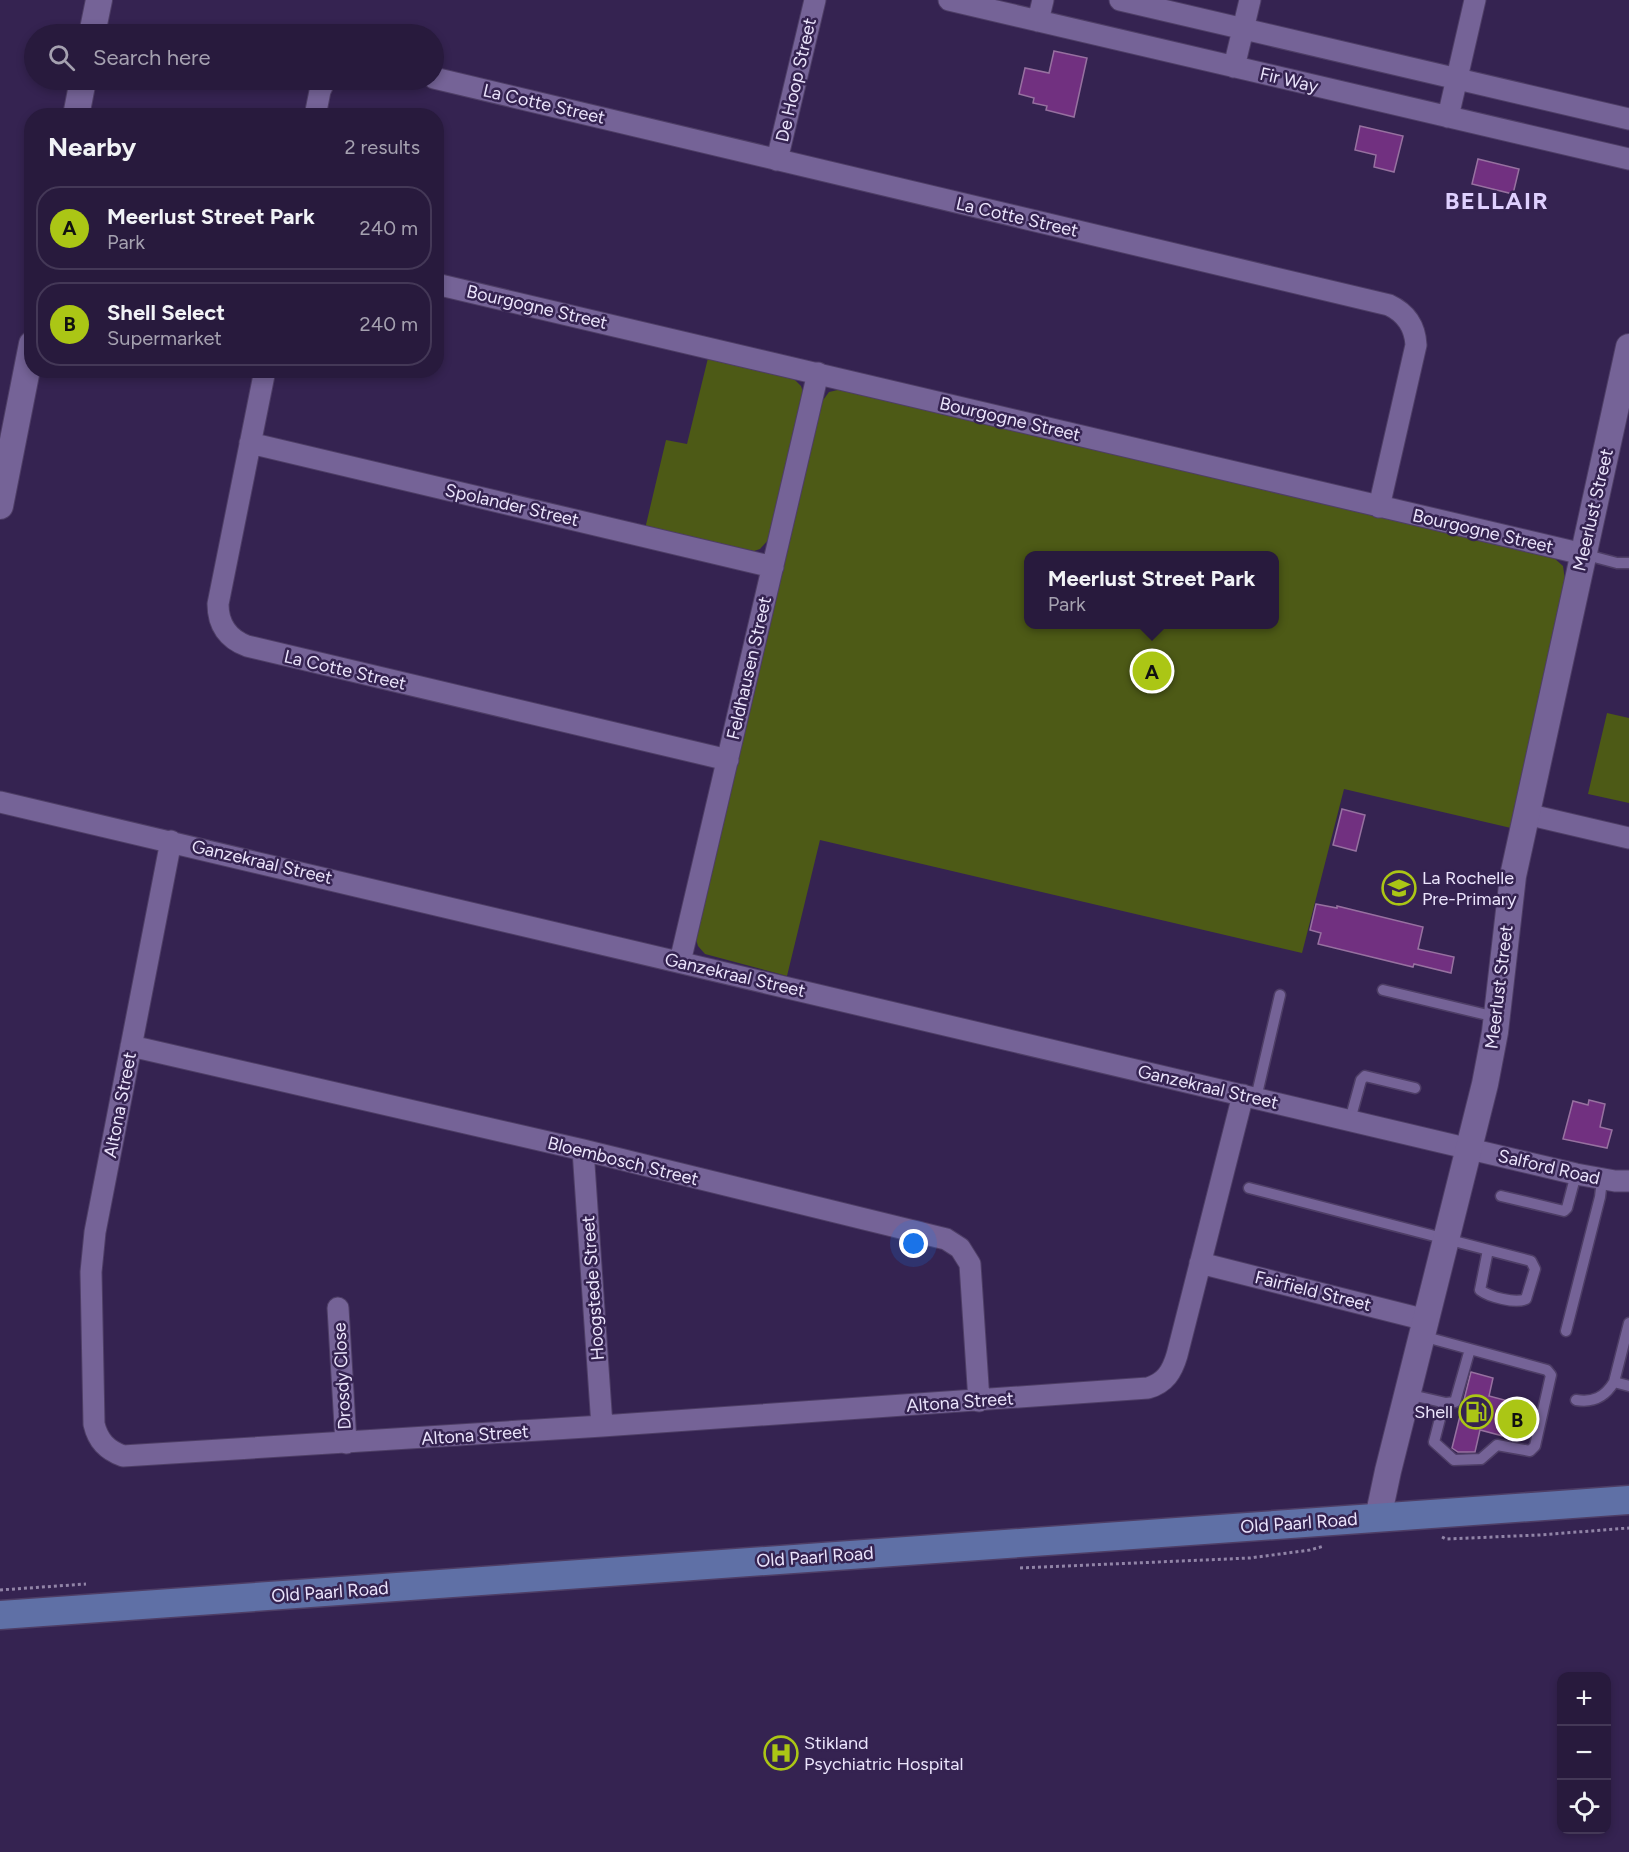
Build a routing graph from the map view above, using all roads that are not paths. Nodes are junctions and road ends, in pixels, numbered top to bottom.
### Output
1 (99, 0) edge
2 (815, 0) edge
3 (949, 0) edge
4 (1043, 0) edge
5 (1120, 0) edge
6 (1250, 0) edge
7 (1475, 0) edge
8 (1038, 21) junction
9 (94, 24) edge
10 (1243, 29) junction
11 (1234, 67) junction
12 (1456, 79) junction
13 (444, 80) edge
14 (81, 90) edge
15 (320, 90) edge
16 (78, 108) edge
17 (317, 108) edge
18 (1448, 117) junction
19 (1629, 119) edge
20 (1629, 159) edge
21 (777, 160) junction
22 (444, 286) edge
23 (1629, 347) edge
24 (818, 374) junction
25 (24, 378) edge
26 (263, 378) edge
27 (250, 443) junction
28 (5, 459) edge
29 (0, 506) edge
30 (1379, 507) junction
31 (1584, 554) junction
32 (1623, 563) edge
33 (773, 567) junction
34 (1629, 571) edge
35 (728, 760) junction
36 (0, 802) edge
37 (1526, 814) junction
38 (1629, 838) edge
39 (171, 841) junction
40 (680, 962) junction
41 (1383, 990) dead end
42 (1280, 995) dead end
43 (1496, 1017) junction
44 (131, 1046) junction
45 (1415, 1088) dead end
46 (1250, 1096) junction
47 (1350, 1120) junction
48 (1470, 1149) junction
49 (583, 1150) junction
50 (1576, 1174) junction
51 (1602, 1180) junction
52 (1629, 1180) edge
53 (1249, 1188) dead end
54 (1500, 1196) dead end
55 (1447, 1239) junction
56 (1488, 1250) junction
57 (1200, 1263) junction
58 (338, 1308) dead end
59 (1629, 1323) edge
60 (1424, 1328) junction
61 (1566, 1331) dead end
62 (1470, 1349) junction
63 (1614, 1382) junction
64 (1629, 1386) edge
65 (1407, 1394) junction
66 (1576, 1400) dead end
67 (979, 1401) junction
68 (1444, 1403) junction
69 (602, 1426) junction
70 (346, 1443) junction
71 (1629, 1500) edge
72 (1378, 1518) junction
73 (0, 1615) edge

1 - 9 street
2 - 21 street, De Hoop Street
3 - 8 street, Fir Way
4 - 8 street
5 - 10 street
6 - 10 street
7 - 12 street
8 - 11 street, Fir Way
10 - 11 street
10 - 12 street
11 - 18 street, Fir Way
12 - 18 street
12 - 19 street
13 - 21 street, La Cotte Street
14 - 16 street
15 - 17 street
18 - 20 street, Fir Way
21 - 30 street, La Cotte Street
22 - 24 street, Bourgogne Street
23 - 31 street, Meerlust Street
24 - 30 street, Bourgogne Street
24 - 33 street, Feldhausen Street
25 - 28 street
26 - 27 street, La Cotte Street
27 - 33 street, Spolander Street
27 - 35 street, La Cotte Street
28 - 29 street
30 - 31 street, Bourgogne Street
31 - 32 lane
31 - 37 street, Meerlust Street
32 - 34 lane
33 - 35 street, Feldhausen Street
35 - 40 street, Feldhausen Street
36 - 39 street, Ganzekraal Street
37 - 38 street
37 - 43 street, Meerlust Street
39 - 40 street, Ganzekraal Street
39 - 44 street, Altona Street
40 - 46 street, Ganzekraal Street
41 - 43 lane
42 - 46 lane
43 - 48 street, Meerlust Street
44 - 49 street, Bloembosch Street
44 - 70 street, Altona Street
45 - 47 lane
46 - 47 street, Ganzekraal Street
46 - 57 street, Altona Street
47 - 48 street, Ganzekraal Street
48 - 50 street, Salford Road
48 - 55 street, Meerlust Street
49 - 67 street, Bloembosch Street
49 - 69 street, Hoogstede Street
50 - 51 street, Salford Road
50 - 54 lane
51 - 52 street, Salford Road
51 - 61 lane
53 - 55 lane
55 - 56 lane
55 - 60 street, Meerlust Street
56 - 56 lane
57 - 60 street, Fairfield Street
57 - 67 street, Altona Street
58 - 70 street, Drosdy Close
59 - 63 lane
60 - 62 lane
60 - 65 street, Meerlust Street
62 - 68 lane
62 - 68 lane
63 - 64 lane
63 - 66 lane
65 - 68 lane
65 - 72 street, Meerlust Street
67 - 69 street, Altona Street
69 - 70 street, Altona Street
71 - 72 main road, Old Paarl Road
72 - 73 main road, Old Paarl Road

